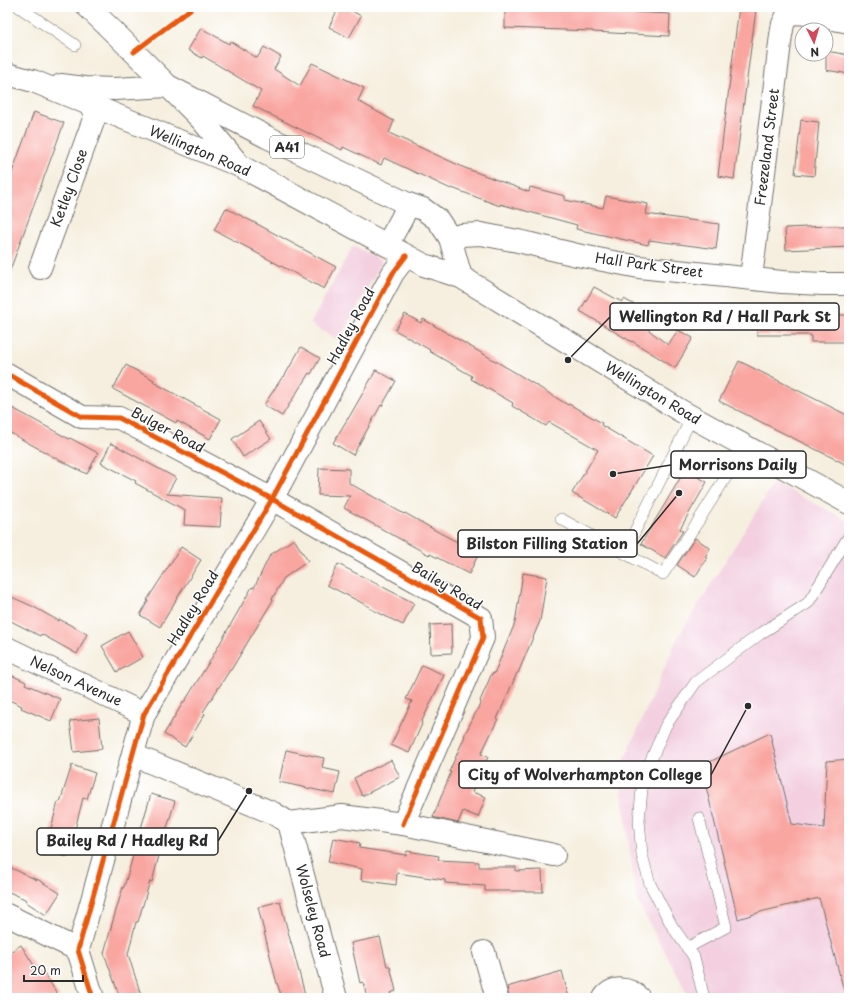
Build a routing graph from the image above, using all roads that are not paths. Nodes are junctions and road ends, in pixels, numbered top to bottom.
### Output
1 (19, 7) edge
2 (88, 7) edge
3 (782, 12) edge
4 (849, 22) edge
5 (76, 45) dead end
6 (7, 74) edge
7 (33, 81) junction
8 (168, 86) junction
9 (98, 108) junction
10 (240, 166) junction
11 (408, 204) junction
12 (450, 238) junction
13 (387, 245) junction
14 (415, 261) junction
15 (40, 268) dead end
16 (461, 277) junction
17 (751, 278) junction
18 (849, 284) edge
19 (7, 374) edge
20 (692, 417) junction
21 (745, 447) junction
22 (272, 500) junction
23 (849, 503) edge
24 (561, 519) dead end
25 (849, 536) edge
26 (624, 553) junction
27 (7, 648) edge
28 (144, 714) junction
29 (133, 756) junction
30 (699, 818) dead end
31 (289, 824) junction
32 (403, 824) junction
33 (554, 855) dead end
34 (7, 915) edge
35 (687, 948) junction
36 (78, 950) junction
37 (484, 952) dead end
38 (93, 998) edge
39 (336, 998) edge
40 (497, 998) edge
41 (604, 998) edge
42 (639, 998) edge
43 (704, 998) edge

1 - 5 lane
2 - 8 main road
3 - 4 main road
3 - 17 main road, Freezeland Street
6 - 7 main road, Wellington Road
7 - 8 main road
7 - 9 main road, Wellington Road
8 - 10 main road
8 - 11 main road, A41
9 - 10 main road, Wellington Road
9 - 15 main road, Ketley Close
10 - 13 main road, Wellington Road
11 - 12 main road, A41
11 - 13 main road
12 - 14 main road, Hadley Road
12 - 16 main road, A41
12 - 17 main road, Hall Park Street
13 - 14 main road, Wellington Road
14 - 16 main road, Wellington Road
14 - 22 main road, Hadley Road
16 - 20 main road, Wellington Road
17 - 18 main road, Hall Park Street
19 - 22 main road, Bulger Road
20 - 21 main road, Wellington Road
20 - 26 lane
21 - 23 main road, Wellington Road
21 - 26 lane
22 - 28 main road, Hadley Road
22 - 32 main road, Bailey Road
24 - 26 lane
25 - 35 lane
27 - 28 main road, Nelson Avenue
28 - 29 main road, Hadley Road
29 - 31 main road
29 - 36 main road, Hadley Road
30 - 35 lane
31 - 32 main road
31 - 39 main road, Wolseley Road
32 - 33 main road
34 - 36 main road
35 - 43 lane
36 - 38 main road
37 - 40 main road
41 - 42 main road

